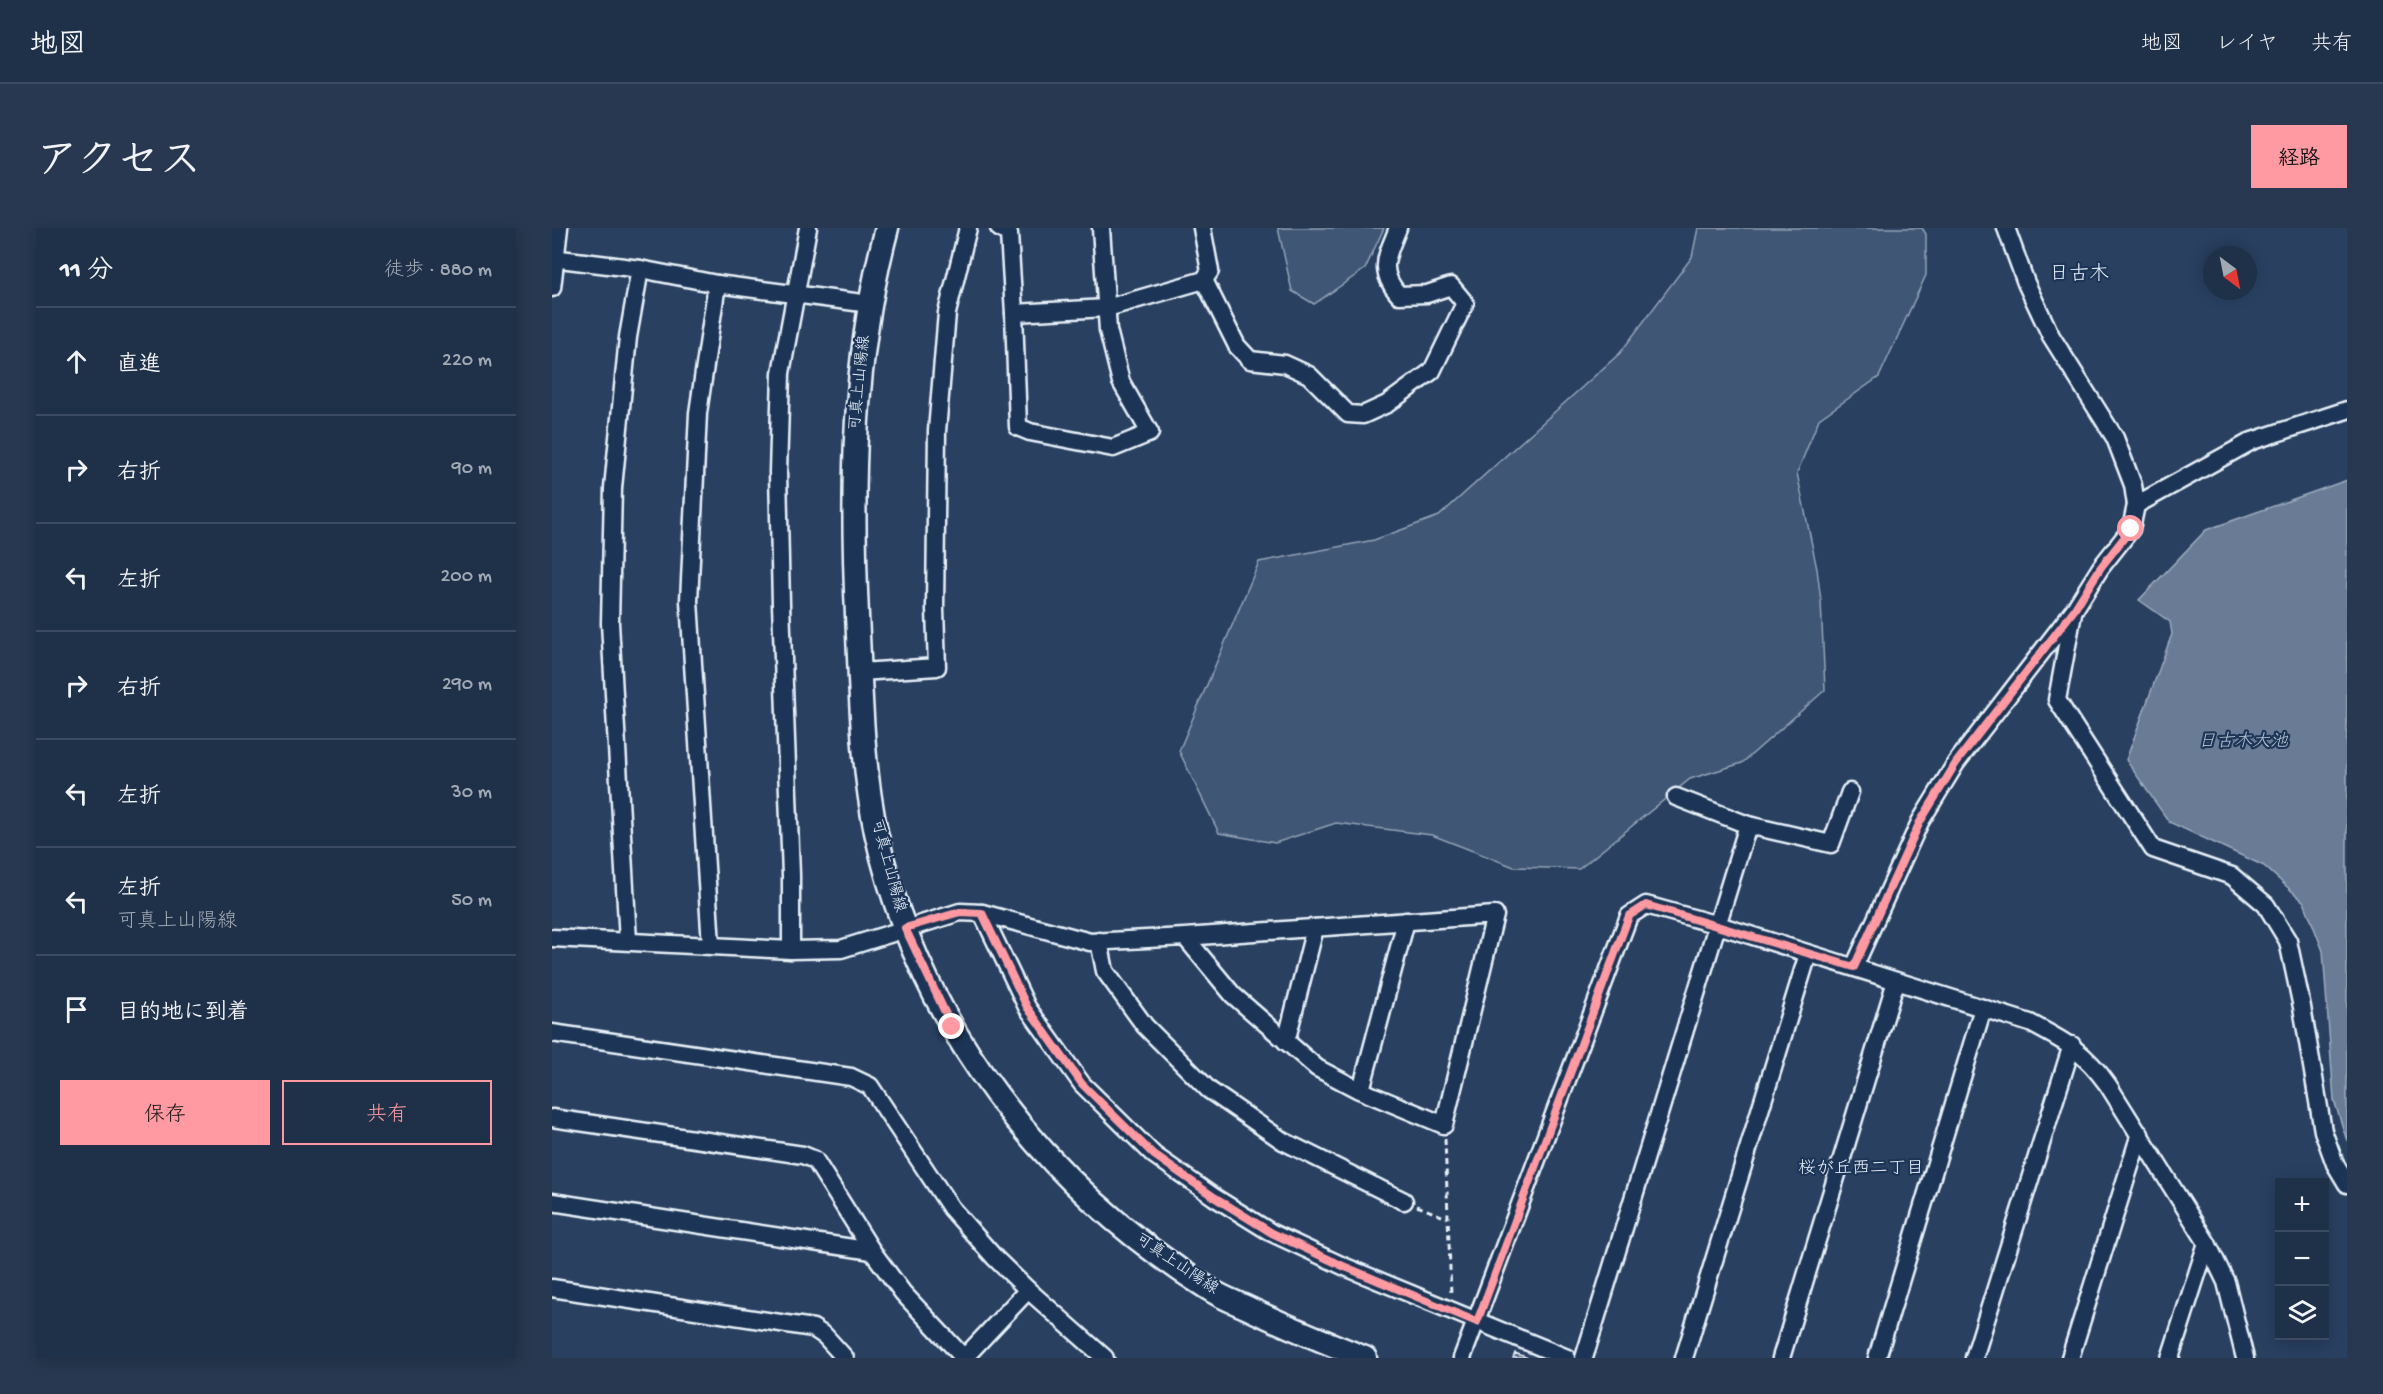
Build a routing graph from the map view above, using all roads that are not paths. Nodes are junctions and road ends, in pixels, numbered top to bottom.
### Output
1 (559, 228) edge
2 (808, 228) edge
3 (887, 228) edge
4 (968, 228) edge
5 (999, 228) edge
6 (1101, 228) edge
7 (1202, 228) edge
8 (1398, 228) edge
9 (2006, 228) edge
10 (555, 258) edge
11 (640, 269) junction
12 (1204, 280) junction
13 (717, 284) junction
14 (552, 288) edge
15 (794, 294) junction
16 (870, 304) junction
17 (1107, 308) junction
18 (1014, 313) junction
19 (2347, 410) edge
20 (2136, 505) junction
21 (2074, 610) junction
22 (860, 672) junction
23 (1850, 792) dead end
24 (1676, 797) dead end
25 (1748, 825) junction
26 (982, 913) junction
27 (1406, 921) junction
28 (1718, 925) junction
29 (905, 928) junction
30 (1315, 928) junction
31 (1185, 937) junction
32 (552, 938) edge
33 (628, 941) junction
34 (1099, 941) junction
35 (711, 945) junction
36 (791, 950) junction
37 (1808, 954) junction
38 (1854, 967) junction
39 (1896, 981) junction
40 (1983, 1008) junction
41 (552, 1033) edge
42 (1286, 1042) junction
43 (2072, 1044) junction
44 (1361, 1090) junction
45 (552, 1118) edge
46 (2140, 1134) junction
47 (2347, 1184) edge
48 (1404, 1201) road end
49 (552, 1202) edge
50 (2207, 1243) junction
51 (872, 1251) junction
52 (552, 1288) edge
53 (1028, 1290) junction
54 (1477, 1322) junction
55 (845, 1358) edge
56 (964, 1358) edge
57 (1105, 1358) edge
58 (1365, 1358) edge
59 (1462, 1358) edge
60 (1567, 1358) edge
61 (1584, 1358) edge
62 (1684, 1358) edge
63 (1781, 1358) edge
64 (1877, 1358) edge
65 (1974, 1358) edge
66 (2070, 1358) edge
67 (2170, 1358) edge
68 (2245, 1358) edge

1 - 10 street
2 - 15 street
3 - 16 main road, 可真上山陽線
4 - 22 street
5 - 18 street
6 - 17 street
7 - 12 street
8 - 12 street
9 - 20 street
10 - 11 street
10 - 14 street
11 - 13 street
11 - 33 street
12 - 17 street
13 - 15 street
13 - 35 street
15 - 16 street
15 - 36 street
16 - 22 main road, 可真上山陽線
17 - 18 street
17 - 18 street
19 - 20 street
20 - 21 street
21 - 38 street
21 - 47 street
22 - 29 main road, 可真上山陽線
23 - 25 street
24 - 25 street
25 - 28 street
26 - 29 street
26 - 34 street
26 - 54 street
27 - 30 street
27 - 44 street
27 - 44 street
28 - 37 street
28 - 54 street
28 - 61 street
29 - 36 street
29 - 58 main road, 可真上山陽線
30 - 31 street
30 - 42 street
31 - 34 street
31 - 42 street
32 - 33 street
33 - 35 street
34 - 48 street
35 - 36 street
37 - 38 street
37 - 62 street
38 - 39 street
39 - 40 street
39 - 63 street
40 - 43 street
40 - 64 street
41 - 53 street
42 - 44 street
43 - 46 street
43 - 65 street
45 - 51 street
46 - 50 street
46 - 66 street
49 - 51 street
50 - 67 street
50 - 68 street
51 - 56 street
52 - 55 street
53 - 56 street
53 - 57 street
54 - 59 street
54 - 60 street

